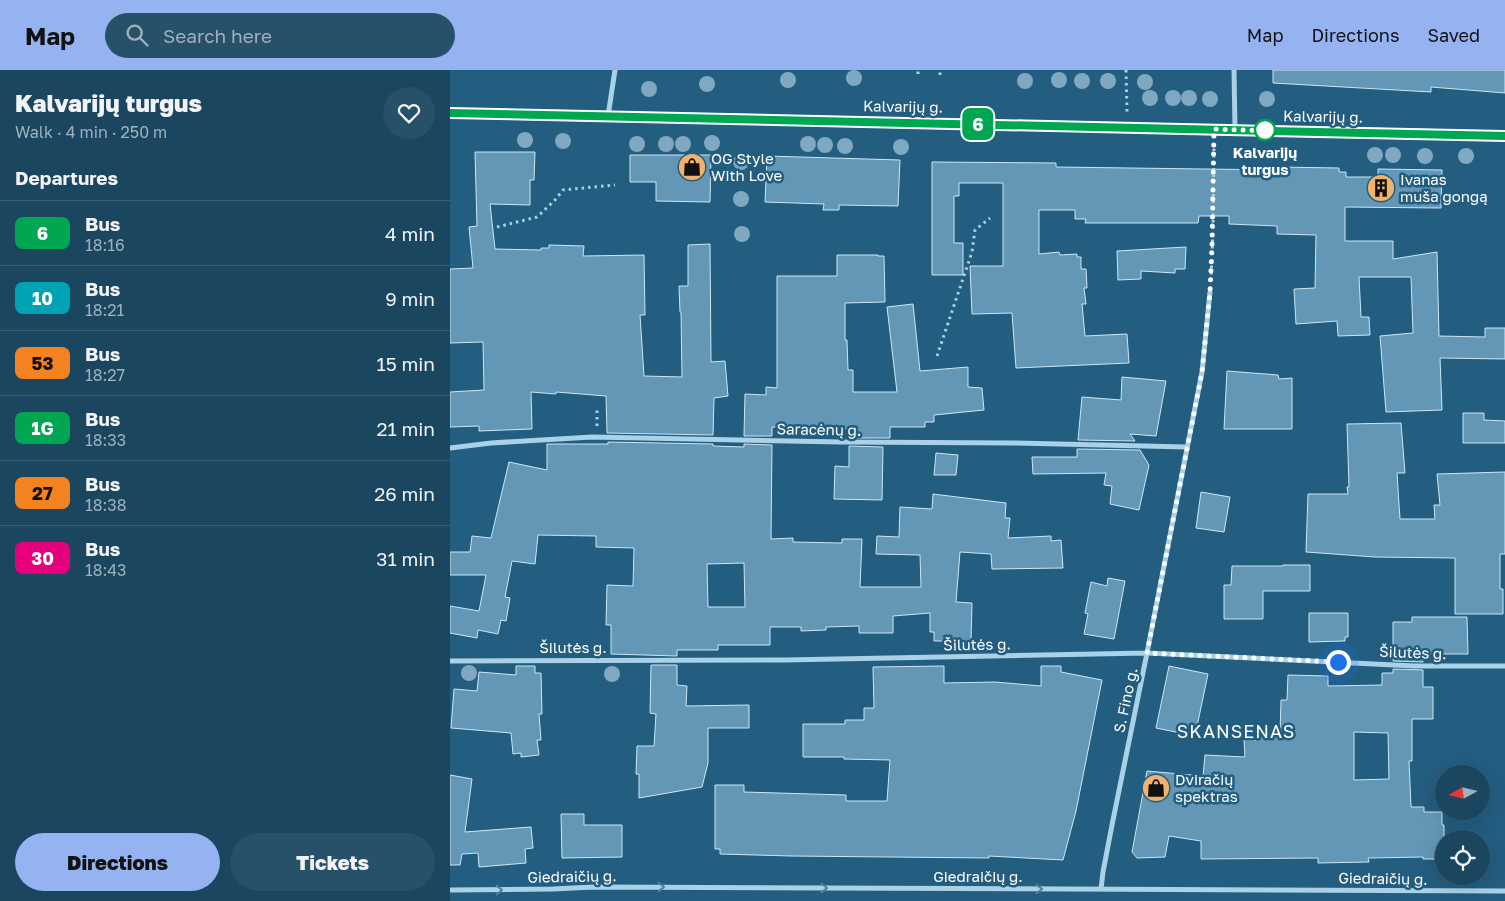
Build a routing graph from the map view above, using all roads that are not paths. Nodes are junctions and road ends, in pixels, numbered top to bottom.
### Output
1 (615, 70) edge
2 (1234, 70) edge
3 (450, 114) edge
4 (608, 116) junction
5 (1235, 130) junction
6 (1505, 136) edge
7 (1210, 292) road end
8 (1187, 447) junction
9 (450, 448) edge
10 (1147, 653) junction
11 (450, 661) edge
12 (1505, 666) edge
13 (1102, 889) junction
14 (450, 890) edge
15 (1505, 891) edge

1 - 4 street
2 - 5 street
3 - 4 main road, Kalvarijų g.
4 - 5 main road, Kalvarijų g.
5 - 6 main road, Kalvarijų g.
7 - 8 street, S. Fino g.
8 - 9 street, Saracėnų g.
8 - 10 street, S. Fino g.
10 - 11 street, Šilutės g.
10 - 12 street, Šilutės g.
10 - 13 street, S. Fino g.
14 -> 13 street, Giedraičių g.
13 - 15 street, Giedraičių g.

